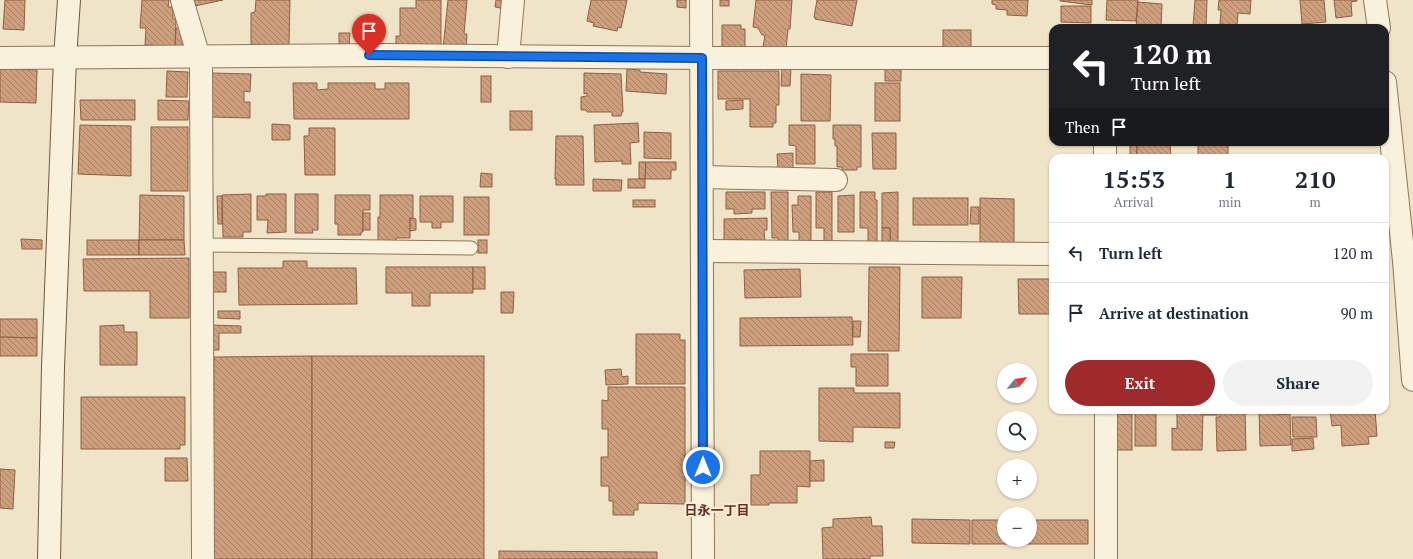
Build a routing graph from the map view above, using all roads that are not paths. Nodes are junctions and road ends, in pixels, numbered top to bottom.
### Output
1 (69, 0) edge
2 (182, 0) edge
3 (513, 0) edge
4 (701, 0) edge
5 (508, 57) junction
6 (0, 58) edge
7 (65, 58) junction
8 (199, 58) junction
9 (702, 58) junction
10 (1049, 58) edge
11 (1389, 118) edge
12 (1394, 163) junction
13 (702, 177) junction
14 (1389, 177) edge
15 (836, 180) dead end
16 (202, 245) junction
17 (471, 248) dead end
18 (703, 251) junction
19 (1049, 254) edge
20 (1413, 380) edge
21 (1106, 414) edge
22 (49, 559) edge
23 (203, 559) edge
24 (703, 559) edge
25 (1106, 559) edge

1 - 7 street
2 - 8 street
3 - 5 street
4 - 9 street
5 - 8 street
5 - 9 street
6 - 7 street
7 - 8 street
7 - 22 street
8 - 16 street
9 - 10 street
9 - 13 street
11 - 12 street
12 - 14 street
12 - 20 street
13 - 15 street
13 - 18 street
16 - 17 lane
16 - 23 street
18 - 19 street
18 - 24 street
21 - 25 street

